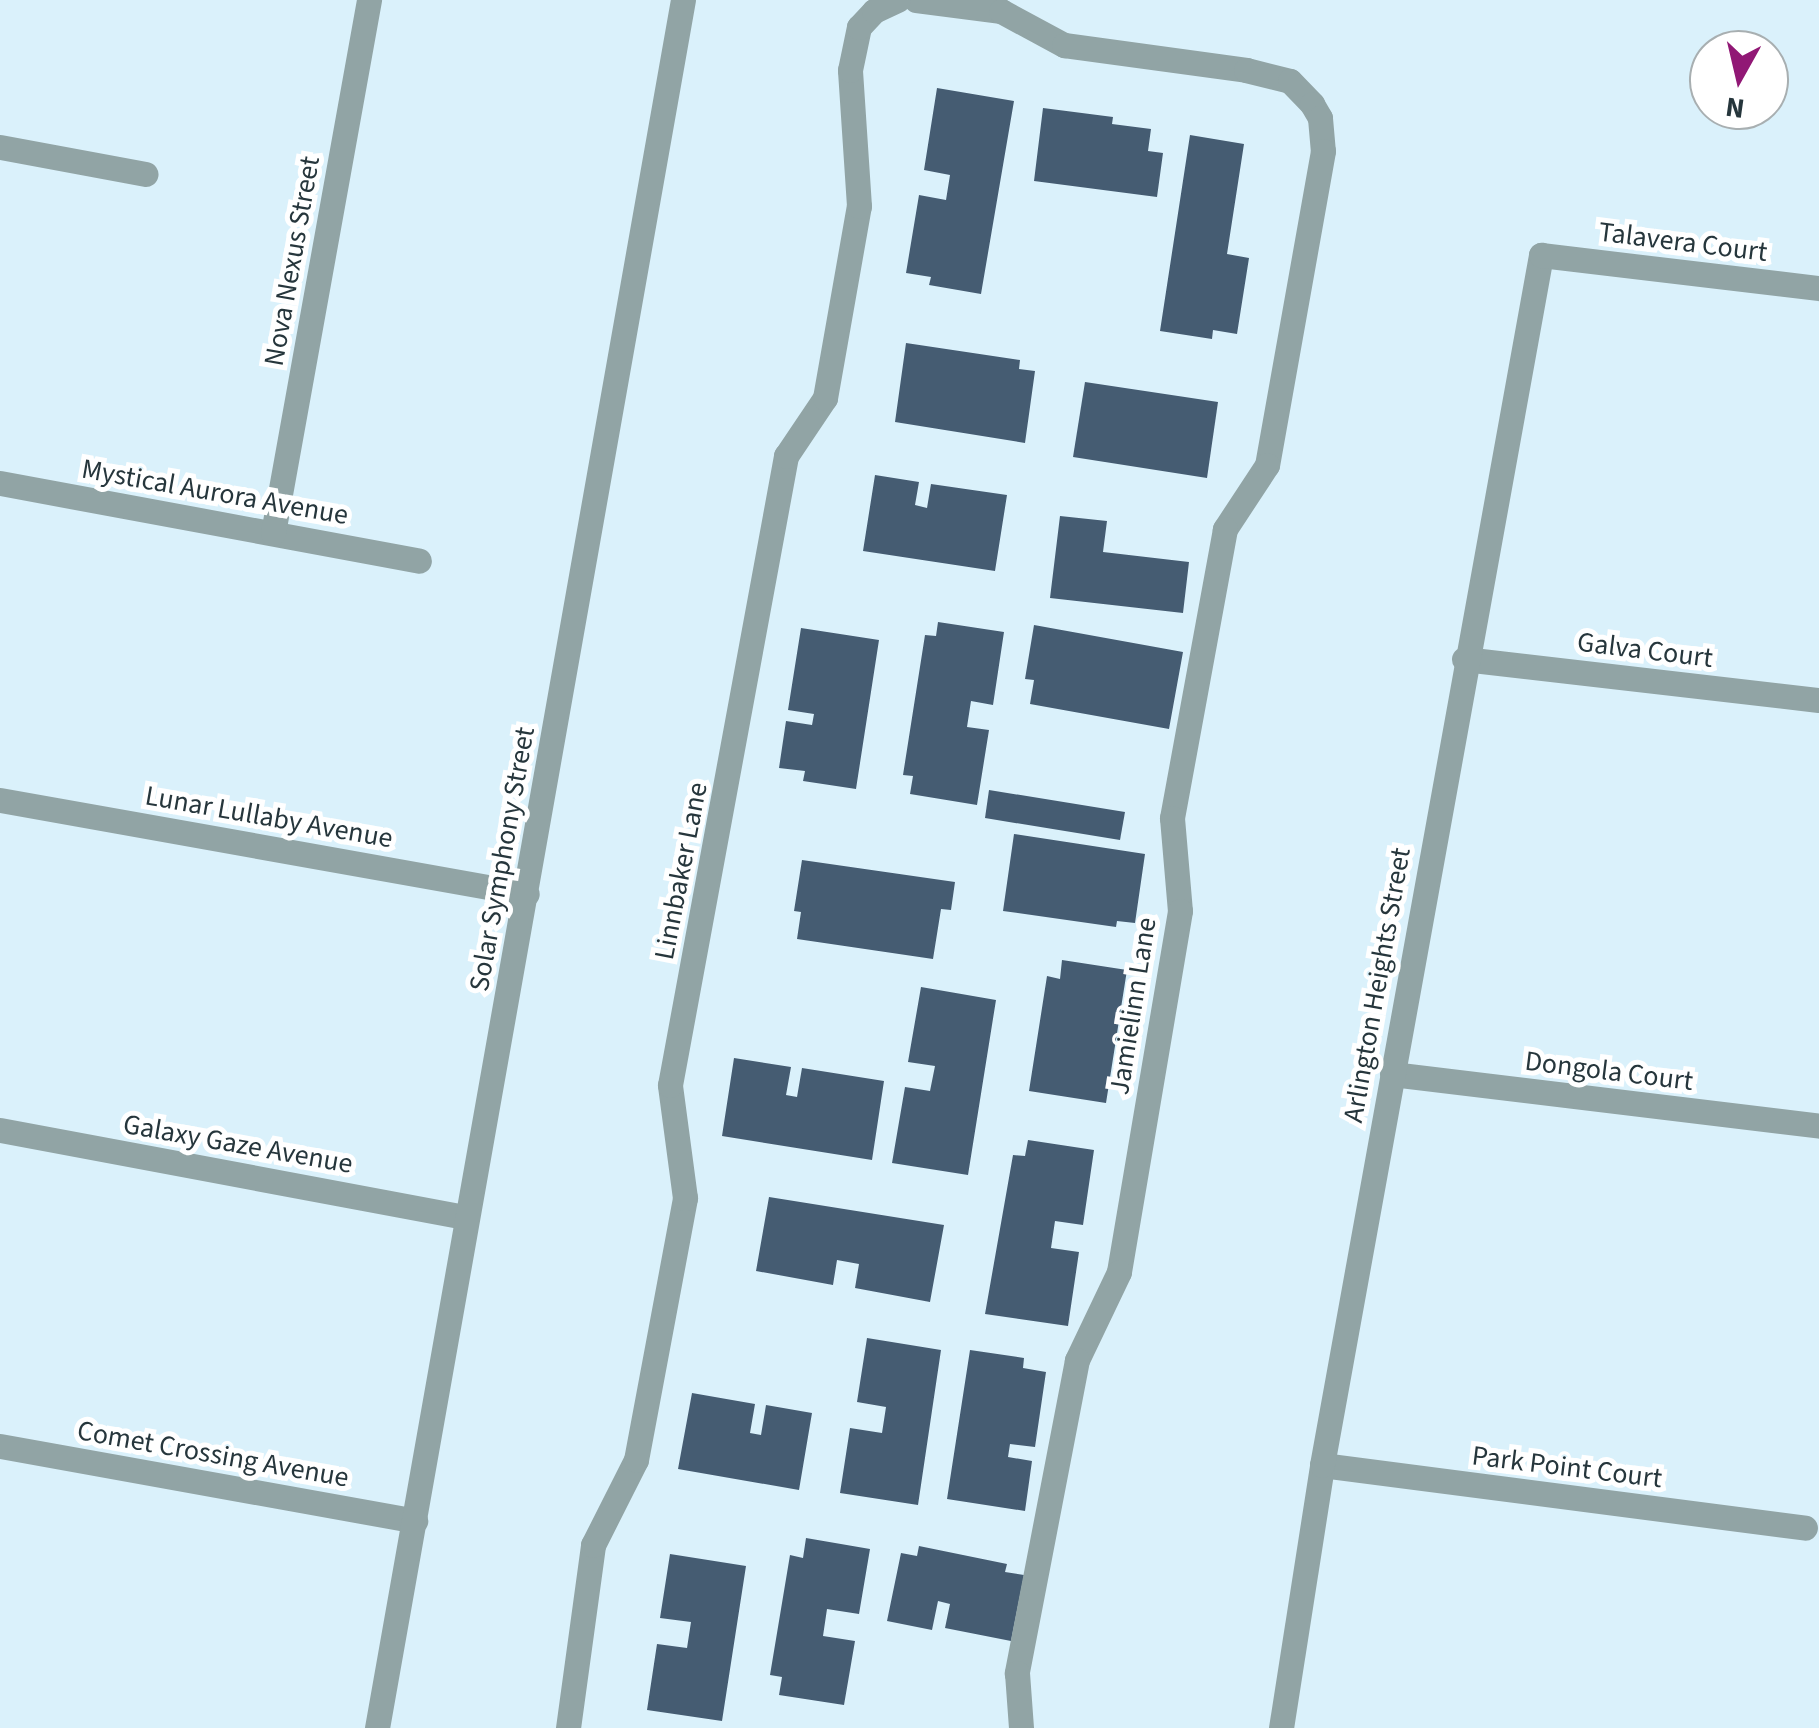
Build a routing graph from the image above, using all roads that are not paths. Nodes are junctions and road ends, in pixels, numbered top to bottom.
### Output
1 (369, 0) edge
2 (683, 0) edge
3 (898, 0) edge
4 (916, 0) edge
5 (0, 147) edge
6 (146, 174) dead end
7 (1541, 255) joint
8 (1819, 288) edge
9 (0, 484) edge
10 (274, 533) junction
11 (419, 561) dead end
12 (1464, 659) junction
13 (1819, 700) edge
14 (0, 800) edge
15 (527, 894) junction
16 (1392, 1074) junction
17 (1819, 1126) edge
18 (0, 1130) edge
19 (466, 1216) junction
20 (0, 1446) edge
21 (1322, 1465) junction
22 (416, 1521) junction
23 (1805, 1528) dead end
24 (377, 1728) edge
25 (568, 1728) edge
26 (1021, 1728) edge
27 (1281, 1728) edge

1 - 10 street, Nova Nexus Street
2 - 15 street, Solar Symphony Street
3 - 25 street, Linnbaker Lane
4 - 26 street, Jamielinn Lane
5 - 6 street
7 - 8 street, Talavera Court
7 - 12 street, Arlington Heights Street
9 - 10 street, Mystical Aurora Avenue
10 - 11 street, Mystical Aurora Avenue
12 - 13 street, Galva Court
12 - 16 street, Arlington Heights Street
14 - 15 street, Lunar Lullaby Avenue
15 - 19 street, Solar Symphony Street
16 - 17 street, Dongola Court
16 - 21 street, Arlington Heights Street
18 - 19 street, Galaxy Gaze Avenue
19 - 22 street, Solar Symphony Street
20 - 22 street, Comet Crossing Avenue
21 - 23 street, Park Point Court
21 - 27 street, Arlington Heights Street
22 - 24 street, Solar Symphony Street

